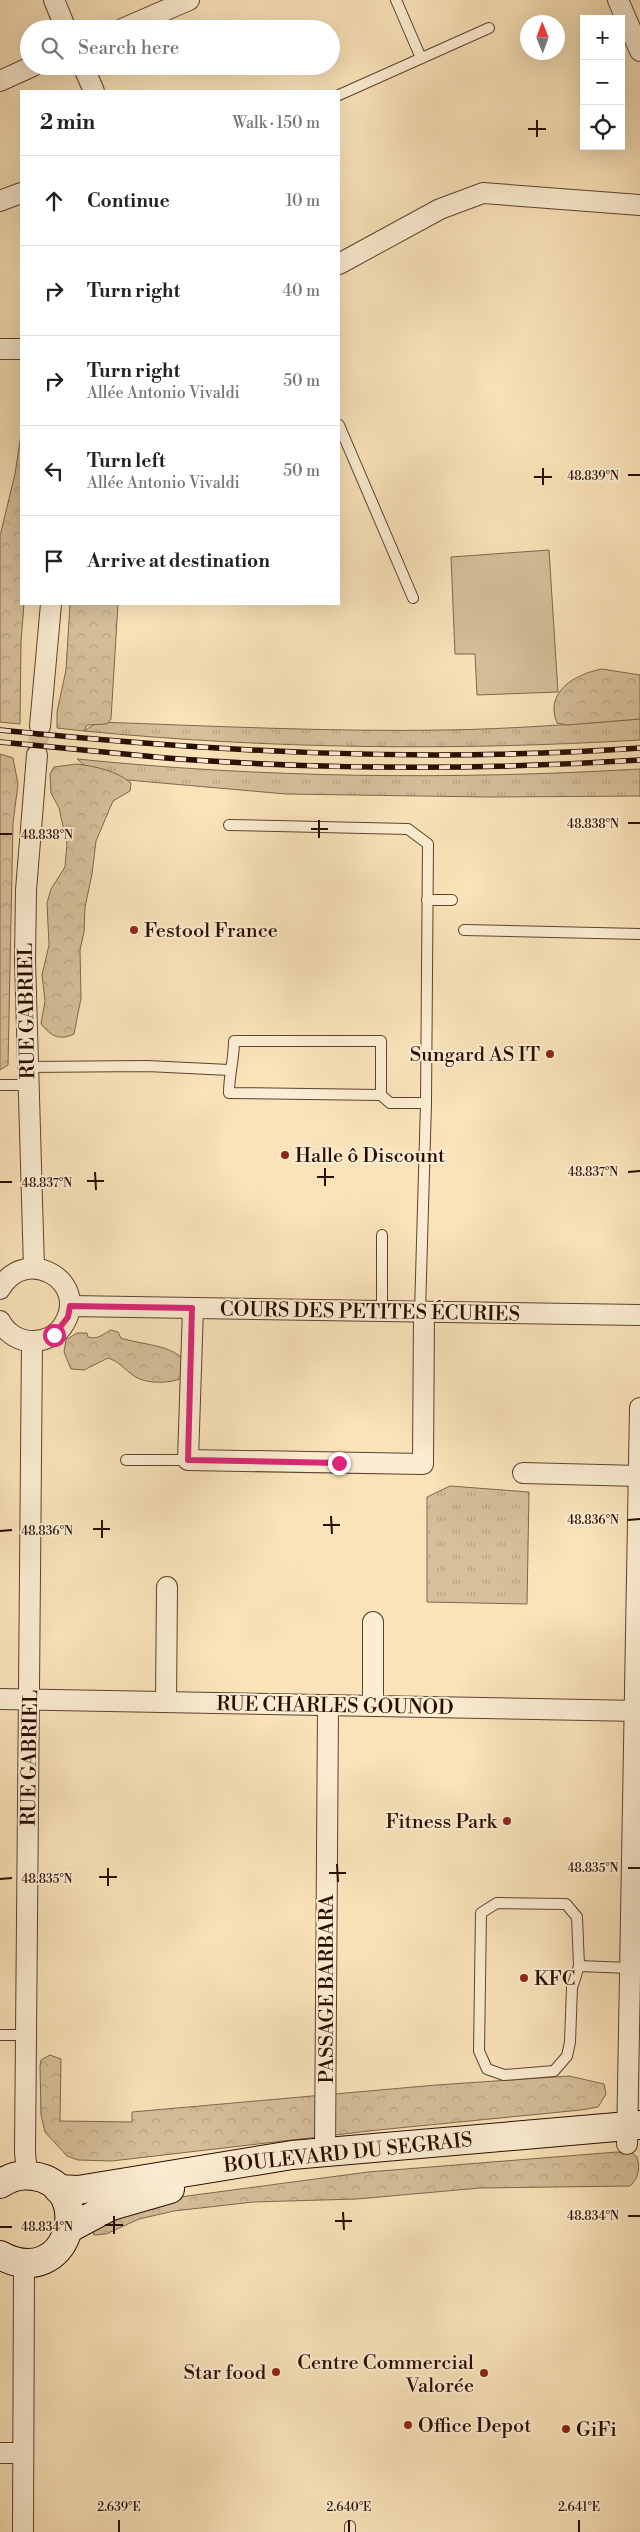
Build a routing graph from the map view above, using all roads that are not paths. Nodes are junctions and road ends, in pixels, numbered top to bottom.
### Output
1 (54, 0) edge
2 (189, 0) edge
3 (396, 0) edge
4 (618, 0) edge
5 (62, 20) edge
6 (143, 20) edge
7 (489, 28) dead end
8 (640, 51) edge
9 (421, 58) junction
10 (20, 72) edge
11 (87, 75) edge
12 (0, 81) edge
13 (94, 90) edge
14 (340, 94) edge
15 (20, 193) edge
16 (0, 201) edge
17 (640, 204) edge
18 (340, 263) edge
19 (0, 349) edge
20 (20, 349) edge
21 (340, 427) edge
22 (413, 598) dead end
23 (51, 605) edge
24 (40, 726) tunnel mouth
25 (37, 755) tunnel mouth
26 (229, 825) dead end
27 (427, 900) junction
28 (452, 900) dead end
29 (464, 930) dead end
30 (640, 934) edge
31 (229, 1070) junction
32 (27, 1076) junction
33 (0, 1086) edge
34 (381, 1095) junction
35 (426, 1103) junction
36 (382, 1235) dead end
37 (34, 1268) junction
38 (0, 1289) edge
39 (70, 1306) junction
40 (192, 1308) junction
41 (382, 1311) junction
42 (422, 1312) junction
43 (640, 1315) edge
44 (0, 1321) edge
45 (32, 1341) junction
46 (640, 1408) edge
47 (126, 1460) dead end
48 (188, 1460) junction
49 (523, 1473) dead end
50 (639, 1476) edge
51 (167, 1587) dead end
52 (373, 1622) dead end
53 (0, 1699) edge
54 (30, 1700) junction
55 (166, 1702) junction
56 (328, 1705) junction
57 (373, 1706) junction
58 (637, 1711) edge
59 (636, 1910) edge
60 (580, 1966) junction
61 (630, 1968) junction
62 (0, 2035) edge
63 (26, 2035) junction
64 (634, 2134) edge
65 (325, 2152) junction
66 (27, 2175) junction
67 (0, 2184) edge
68 (58, 2188) junction
69 (70, 2228) junction
70 (12, 2259) edge
71 (0, 2453) edge
72 (23, 2453) junction
73 (22, 2532) edge

1 - 5 street
2 - 6 street
3 - 9 lane
4 - 8 street
7 - 9 lane
9 - 14 lane
10 - 12 street
11 - 13 street
15 - 16 street
17 - 18 street
19 - 20 street
21 - 22 lane
23 - 24 street
25 - 32 street, RUE GABRIEL
26 - 27 lane
27 - 28 lane
27 - 35 lane
29 - 30 lane
31 - 32 lane
31 - 34 lane
31 - 34 lane
32 - 33 lane
32 - 37 street, RUE GABRIEL
34 - 35 lane
35 - 42 lane
36 - 41 lane
37 - 38 street
37 - 39 street
39 - 40 street, COURS DES PETITES ÉCURIES
39 - 45 street
40 - 41 street, COURS DES PETITES ÉCURIES
40 - 48 street
41 - 42 street, COURS DES PETITES ÉCURIES
42 - 43 street, COURS DES PETITES ÉCURIES
42 - 48 street
44 - 45 street
45 - 54 street, RUE GABRIEL
46 - 50 street
47 - 48 lane
49 - 50 street
50 - 58 street
51 - 55 street
52 - 57 street
53 - 54 street, RUE CHARLES GOUNOD
54 - 55 street, RUE CHARLES GOUNOD
54 - 63 street, RUE GABRIEL
55 - 56 street, RUE CHARLES GOUNOD
56 - 57 street, RUE CHARLES GOUNOD
56 - 65 street, PASSAGE BARBARA
57 - 58 street, RUE CHARLES GOUNOD
58 - 59 street
59 - 61 street
60 - 60 lane
60 - 61 lane
61 - 64 street
62 - 63 lane
63 - 66 street, RUE GABRIEL
64 - 65 street, BOULEVARD DU SEGRAIS
64 - 69 street, BOULEVARD DU SEGRAIS
65 - 68 street, BOULEVARD DU SEGRAIS
66 - 67 street
66 - 68 street
68 - 69 street
69 - 70 street
70 - 72 street
71 - 72 street
72 - 73 street

